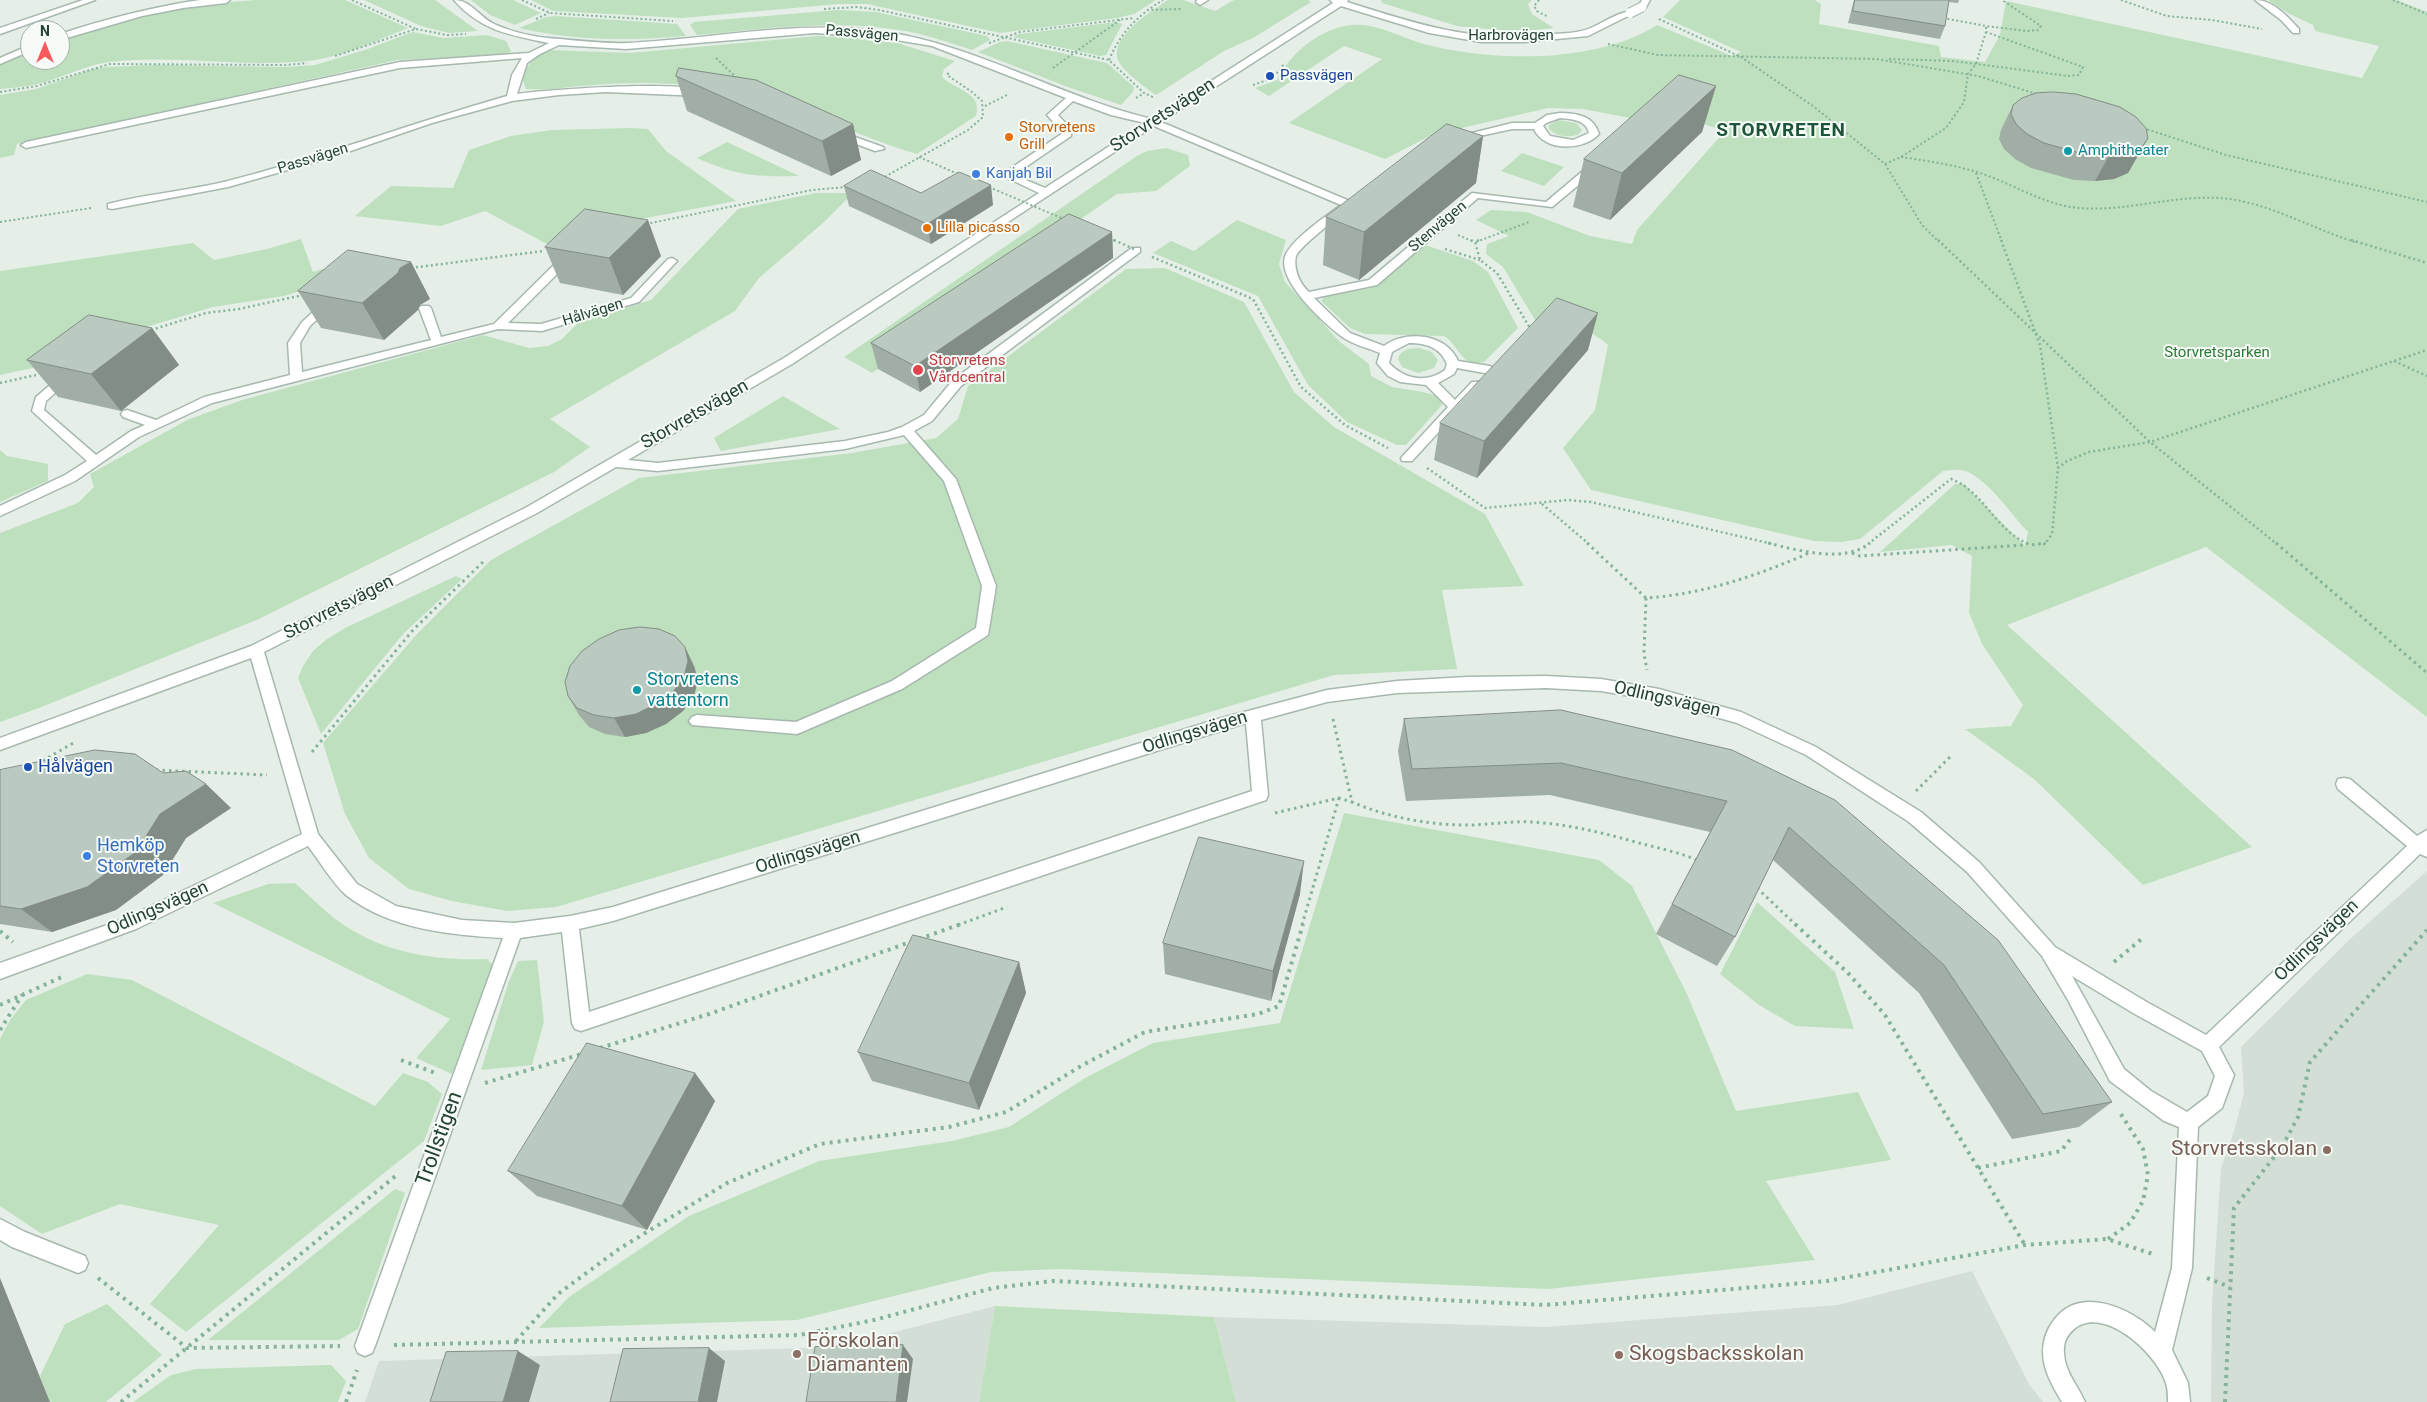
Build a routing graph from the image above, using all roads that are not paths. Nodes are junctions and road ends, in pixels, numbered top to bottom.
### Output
1 (91, 0) edge
2 (226, 0) edge
3 (458, 0) edge
4 (2259, 0) edge
5 (1338, 1) edge
6 (1644, 3) edge
7 (0, 31) edge
8 (2296, 31) dead end
9 (70, 34) edge
10 (558, 42) junction
11 (20, 52) edge
12 (527, 55) junction
13 (0, 61) edge
14 (711, 95) edge
15 (1072, 97) junction
16 (511, 98) junction
17 (1153, 122) junction
18 (1538, 126) junction
19 (831, 130) edge
20 (1451, 140) edge
21 (26, 145) dead end
22 (878, 149) dead end
23 (1604, 158) edge
24 (1046, 192) junction
25 (112, 206) road end
26 (580, 246) edge
27 (1136, 250) road end
28 (672, 261) dead end
29 (338, 295) edge
30 (1306, 296) junction
31 (425, 308) dead end
32 (498, 326) junction
33 (437, 341) junction
34 (1386, 351) junction
35 (1452, 364) junction
36 (76, 370) edge
37 (296, 377) junction
38 (1430, 382) junction
39 (1455, 407) junction
40 (128, 414) dead end
41 (156, 424) junction
42 (906, 430) junction
43 (1407, 458) road end
44 (94, 461) junction
45 (612, 462) junction
46 (0, 511) edge
47 (256, 650) junction
48 (1253, 716) junction
49 (697, 721) dead end
50 (0, 744) edge
51 (2344, 784) dead end
52 (312, 838) junction
53 (2424, 844) edge
54 (570, 924) junction
55 (514, 931) junction
56 (2048, 951) junction
57 (0, 971) edge
58 (2208, 1046) junction
59 (2189, 1122) junction
60 (0, 1229) edge
61 (78, 1263) road end
62 (365, 1346) road end
63 (2161, 1351) junction
64 (2074, 1402) edge
65 (2179, 1402) edge

1 - 7 street
2 - 9 street
3 - 10 street, Passvägen
4 - 8 street
5 - 6 street, Harbrovägen, bridge
5 - 17 street, Storvretsvägen
10 - 12 street, Passvägen
10 - 15 street, Passvägen
11 - 13 street
12 - 16 street
12 - 21 street, Passvägen
14 - 16 street, Passvägen
15 - 17 street, Passvägen
15 - 24 street
16 - 25 street, Passvägen
17 - 24 street, Storvretsvägen
17 - 30 street
18 - 18 street
18 - 20 street
19 - 22 street
23 - 30 street, Stenvägen
24 - 45 street, Storvretsvägen
26 - 32 street
27 - 42 street
28 - 32 street, Hålvägen
29 - 37 street
30 - 34 street
31 - 33 street
32 - 33 street, Hålvägen
33 - 37 street, Hålvägen
34 - 35 street
34 - 38 street
35 - 38 street
35 - 39 street
36 - 44 street
37 - 41 street, Hålvägen
38 - 39 street
39 - 43 street
40 - 41 street
41 - 44 street, Hålvägen
42 - 45 street
42 - 49 street
44 - 46 street, Hålvägen
45 - 47 street, Storvretsvägen
47 - 50 street, Storvretsvägen
47 - 52 street, Odlingsvägen
48 - 54 street, Odlingsvägen
48 - 54 street
48 - 56 street, Odlingsvägen
51 - 53 street
52 - 55 street, Odlingsvägen
52 - 57 street, Odlingsvägen
53 - 58 street, Odlingsvägen
54 - 55 street, Odlingsvägen
55 - 62 street, Trollstigen
56 - 58 street, Odlingsvägen
56 - 59 street, Odlingsvägen
58 - 59 street, Odlingsvägen
59 - 63 street
60 - 61 street
63 - 64 street
63 - 65 street

